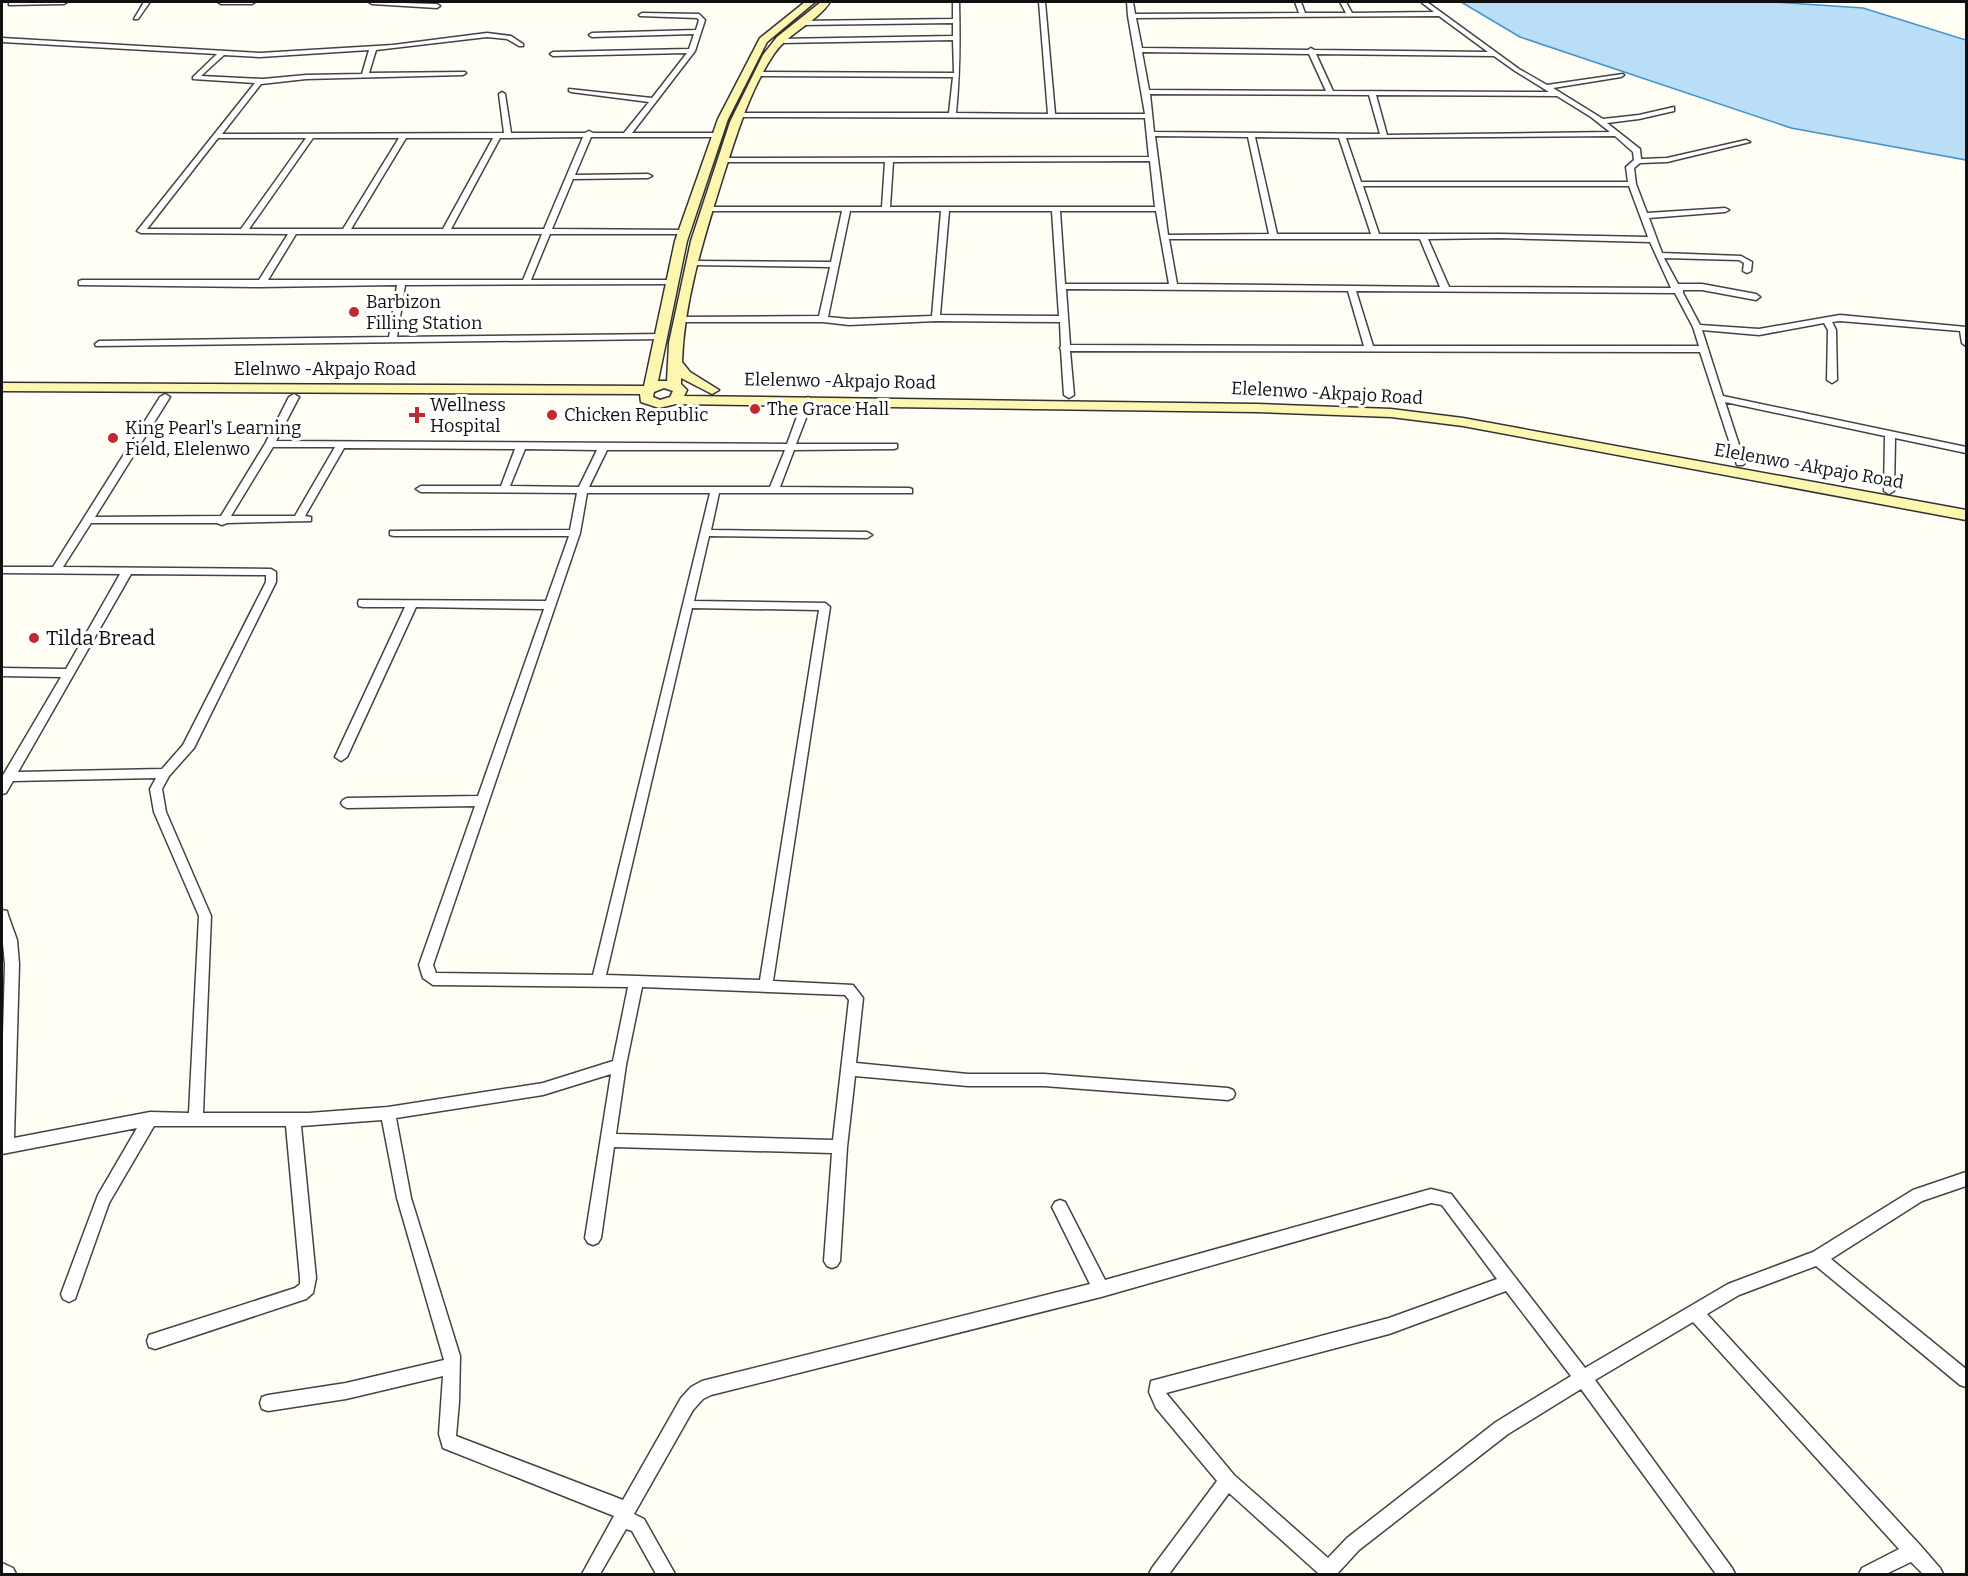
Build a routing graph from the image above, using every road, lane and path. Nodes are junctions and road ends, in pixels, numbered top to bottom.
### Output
1 (64, 2) edge
2 (147, 2) edge
3 (221, 2) edge
4 (252, 2) edge
5 (372, 2) edge
6 (810, 2) edge
7 (826, 2) edge
8 (956, 2) edge
9 (1042, 2) edge
10 (1130, 2) edge
11 (1298, 2) edge
12 (1343, 2) edge
13 (1424, 2) edge
14 (11, 4) dead end
15 (437, 6) dead end
16 (1440, 14) junction
17 (642, 15) dead end
18 (1303, 15) junction
19 (1350, 15) junction
20 (1131, 16) junction
21 (136, 18) dead end
22 (957, 21) junction
23 (800, 23) junction
24 (696, 32) junction
25 (592, 35) dead end
26 (956, 38) junction
27 (2, 40) edge
28 (779, 41) junction
29 (521, 45) dead end
30 (373, 48) junction
31 (1138, 50) junction
32 (1311, 50) junction
33 (692, 51) junction
34 (221, 54) junction
35 (553, 54) dead end
36 (1494, 54) junction
37 (463, 73) dead end
38 (760, 74) junction
39 (957, 75) junction
40 (1621, 75) dead end
41 (365, 76) junction
42 (261, 81) junction
43 (1545, 87) junction
44 (571, 90) dead end
45 (1146, 92) junction
46 (1331, 93) junction
47 (502, 94) dead end
48 (1372, 94) junction
49 (1559, 94) junction
50 (652, 100) junction
51 (1671, 109) dead end
52 (739, 115) junction
53 (952, 115) junction
54 (1052, 115) junction
55 (1149, 116) junction
56 (1603, 121) junction
57 (589, 133) junction
58 (628, 133) junction
59 (1150, 134) junction
60 (1617, 134) junction
61 (404, 135) junction
62 (498, 135) junction
63 (508, 135) junction
64 (716, 135) junction
65 (218, 136) junction
66 (1251, 136) junction
67 (1342, 136) junction
68 (1384, 136) junction
69 (310, 137) junction
70 (1746, 142) dead end
71 (1155, 159) junction
72 (722, 160) junction
73 (889, 161) junction
74 (1638, 161) junction
75 (648, 176) dead end
76 (572, 177) junction
77 (1360, 184) junction
78 (1632, 184) junction
79 (707, 209) junction
80 (945, 209) junction
81 (1056, 209) junction
82 (1159, 209) junction
83 (846, 210) junction
84 (886, 210) junction
85 (1725, 210) dead end
86 (1644, 216) junction
87 (244, 230) junction
88 (547, 230) junction
89 (294, 231) junction
90 (346, 231) junction
91 (445, 232) junction
92 (684, 232) junction
93 (1165, 237) junction
94 (1274, 237) junction
95 (1377, 237) junction
96 (1423, 237) junction
97 (1653, 240) junction
98 (1659, 255) junction
99 (692, 263) junction
100 (836, 265) junction
101 (1747, 271) dead end
102 (526, 282) junction
103 (672, 282) junction
104 (82, 283) dead end
105 (401, 283) junction
106 (261, 284) junction
107 (1060, 286) junction
108 (1173, 286) junction
109 (1352, 287) junction
110 (1445, 288) junction
111 (1677, 289) junction
112 (1756, 297) dead end
113 (936, 318) junction
114 (823, 319) junction
115 (1063, 319) junction
116 (680, 320) junction
117 (1827, 320) junction
118 (1697, 327) junction
119 (1965, 329) edge
120 (661, 336) junction
121 (393, 338) junction
122 (1966, 343) edge
123 (99, 344) dead end
124 (1064, 348) junction
125 (1369, 348) junction
126 (1704, 349) junction
127 (675, 362) junction
128 (653, 368) junction
129 (1832, 380) dead end
130 (2, 387) edge
131 (614, 389) junction
132 (712, 390) junction
133 (648, 392) junction
134 (676, 392) junction
135 (1069, 395) junction
136 (2, 397) edge
137 (165, 397) junction
138 (294, 397) junction
139 (1721, 398) junction
140 (808, 400) junction
141 (1890, 435) junction
142 (270, 444) junction
143 (341, 445) junction
144 (894, 446) dead end
145 (521, 447) junction
146 (603, 447) junction
147 (790, 447) junction
148 (1966, 450) edge
149 (1740, 463) junction
150 (421, 489) dead end
151 (504, 490) junction
152 (582, 491) junction
153 (715, 491) junction
154 (774, 491) junction
155 (909, 491) dead end
156 (1889, 491) junction
157 (1966, 505) edge
158 (1966, 515) edge
159 (88, 520) junction
160 (222, 522) junction
161 (394, 533) dead end
162 (575, 533) junction
163 (705, 533) junction
164 (867, 535) dead end
165 (57, 569) junction
166 (2, 570) edge
167 (128, 570) junction
168 (363, 603) dead end
169 (412, 604) junction
170 (688, 604) junction
171 (549, 605) junction
172 (2, 672) edge
173 (67, 673) junction
174 (341, 757) dead end
175 (165, 773) junction
176 (8, 777) junction
177 (2, 790) edge
178 (482, 801) junction
179 (347, 803) dead end
180 (2, 915) edge
181 (598, 981) junction
182 (636, 981) junction
183 (766, 985) junction
184 (619, 1065) junction
185 (849, 1069) junction
186 (1228, 1094) dead end
187 (388, 1113) junction
188 (196, 1117) junction
189 (150, 1119) junction
190 (293, 1120) junction
191 (607, 1140) junction
192 (4, 1146) edge
193 (840, 1147) junction
194 (1966, 1179) edge
195 (1060, 1207) dead end
196 (592, 1238) dead end
197 (1818, 1258) junction
198 (831, 1261) dead end
199 (1509, 1282) junction
200 (1101, 1289) junction
201 (69, 1294) dead end
202 (1696, 1313) junction
203 (155, 1341) dead end
204 (452, 1366) junction
205 (1583, 1378) junction
206 (1966, 1379) edge
207 (268, 1403) dead end
208 (1228, 1481) junction
209 (625, 1513) junction
210 (1914, 1551) junction
211 (2, 1572) edge
212 (1327, 1572) edge
213 (7, 1575) edge
214 (591, 1575) edge
215 (666, 1575) edge
216 (1158, 1575) edge
217 (1726, 1575) edge
218 (1868, 1575) edge
219 (1934, 1575) edge

1 - 14 street
2 - 21 street
3 - 4 street
5 - 15 street
6 - 64 main road
7 - 23 main road
8 - 22 street
9 - 54 street
10 - 20 street
11 - 18 street
12 - 19 street
13 - 16 street
16 - 19 street
16 - 36 street
17 - 24 street
18 - 19 street
18 - 20 street
20 - 31 street
22 - 23 street
22 - 26 street
23 - 28 main road
24 - 25 street
24 - 33 street
26 - 28 street
26 - 39 street
27 - 34 street
28 - 38 main road
29 - 30 street
30 - 34 street
30 - 41 street
31 - 32 street
31 - 45 street
32 - 36 street
32 - 46 street
33 - 35 street
33 - 50 street
34 - 42 street
36 - 43 street
37 - 41 street
38 - 39 street
38 - 52 main road
39 - 53 street
40 - 43 street
41 - 42 street
42 - 65 street
43 - 49 street
44 - 50 street
45 - 46 street
45 - 55 street
46 - 48 street
47 - 63 street
48 - 49 street
48 - 68 street
49 - 56 street
50 - 58 street
51 - 56 street
52 - 53 street
52 - 72 main road
53 - 54 street
54 - 55 street
55 - 59 street
56 - 60 street
57 - 58 street
57 - 63 street
57 - 76 street
58 - 64 street
59 - 66 street
59 - 71 street
60 - 68 street
60 - 74 street
61 - 62 street
61 - 69 street
61 - 90 street
62 - 63 street
62 - 91 street
64 - 92 main road
65 - 69 street
65 - 87 street
66 - 67 street
66 - 94 street
67 - 68 street
67 - 77 street
69 - 87 street
70 - 74 street
71 - 73 street
71 - 82 street
72 - 73 street
72 - 79 main road
73 - 84 street
74 - 78 street
75 - 76 street
76 - 88 street
77 - 78 street
77 - 95 street
78 - 86 street
79 - 83 street
79 - 99 main road
80 - 81 street
80 - 84 street
80 - 113 street
81 - 82 street
81 - 107 street
82 - 93 street
83 - 84 street
83 - 100 street
85 - 86 street
86 - 97 street
87 - 89 street
88 - 91 street
88 - 92 street
88 - 102 street
89 - 90 street
89 - 106 street
90 - 91 street
92 - 103 main road
93 - 94 street
93 - 108 street
94 - 95 street
95 - 96 street
96 - 97 street
96 - 110 street
97 - 98 street
98 - 101 street
98 - 111 street
99 - 100 street
99 - 116 main road
100 - 114 street
102 - 103 street
102 - 105 street
103 - 120 main road
104 - 106 street
105 - 106 street
105 - 121 street
107 - 108 street
107 - 115 street
108 - 109 street
109 - 110 street
109 - 125 street
110 - 111 street
111 - 112 street
111 - 118 street
113 - 114 street
113 - 115 street
114 - 116 street
115 - 124 street
116 - 127 main road
117 - 118 street
117 - 119 street
117 - 129 street
118 - 126 street
119 - 122 street
120 - 121 street
120 - 128 main road
121 - 123 street
124 - 125 street
124 - 135 street
125 - 126 street
126 - 139 street
127 - 132 main road
127 - 134 main road
128 - 131 main road
128 - 133 main road
130 - 131 main road, Elelnwo -Akpajo Road
131 - 133 main road, Elelnwo -Akpajo Road
132 - 134 main road, Elelenwo -Akpajo Road
132 - 135 main road, Elelenwo -Akpajo Road
133 - 134 main road
133 - 134 main road
133 - 138 main road
134 - 140 main road, Elelenwo -Akpajo Road
135 - 149 main road, Elelenwo -Akpajo Road
136 - 137 main road
137 - 138 main road
137 - 159 street
138 - 142 street
139 - 141 street
139 - 149 street
140 - 147 street
140 - 158 main road, Elelenwo -Akpajo Road
141 - 148 street
141 - 156 street
142 - 143 street
142 - 160 street
143 - 145 street
143 - 160 street
144 - 147 street
145 - 146 street
145 - 151 street
146 - 147 street
146 - 152 street
147 - 154 street
149 - 156 main road, Elelenwo -Akpajo Road
150 - 151 street
151 - 152 street
152 - 153 street
152 - 162 street
153 - 154 street
153 - 163 street
154 - 155 street
156 - 157 main road, Elelenwo -Akpajo Road
159 - 160 street
159 - 165 street
161 - 162 street
162 - 171 street
163 - 164 street
163 - 170 street
165 - 166 street
165 - 167 street
167 - 173 street
167 - 175 street
168 - 169 street
169 - 171 street
169 - 174 street
170 - 181 street
170 - 183 street
171 - 178 street
172 - 173 street
173 - 176 street
175 - 176 street
175 - 188 street
176 - 177 street
178 - 179 street
178 - 181 street
180 - 192 street
181 - 182 street
182 - 183 street
182 - 184 street
183 - 185 street
184 - 187 street
184 - 191 street
185 - 186 street
185 - 193 street
187 - 190 street
187 - 204 street
188 - 189 street
188 - 190 street
189 - 192 street
189 - 201 street
190 - 203 street
191 - 193 street
191 - 196 street
193 - 198 street
194 - 197 street
195 - 200 street
197 - 202 street
197 - 206 street
199 - 200 street
199 - 205 street
199 - 208 street
200 - 209 street
202 - 205 street
202 - 210 street
204 - 207 street
204 - 209 street
205 - 212 street
205 - 217 street
208 - 212 street
208 - 216 street
209 - 214 street
209 - 215 street
210 - 218 street
210 - 219 street
211 - 213 street

